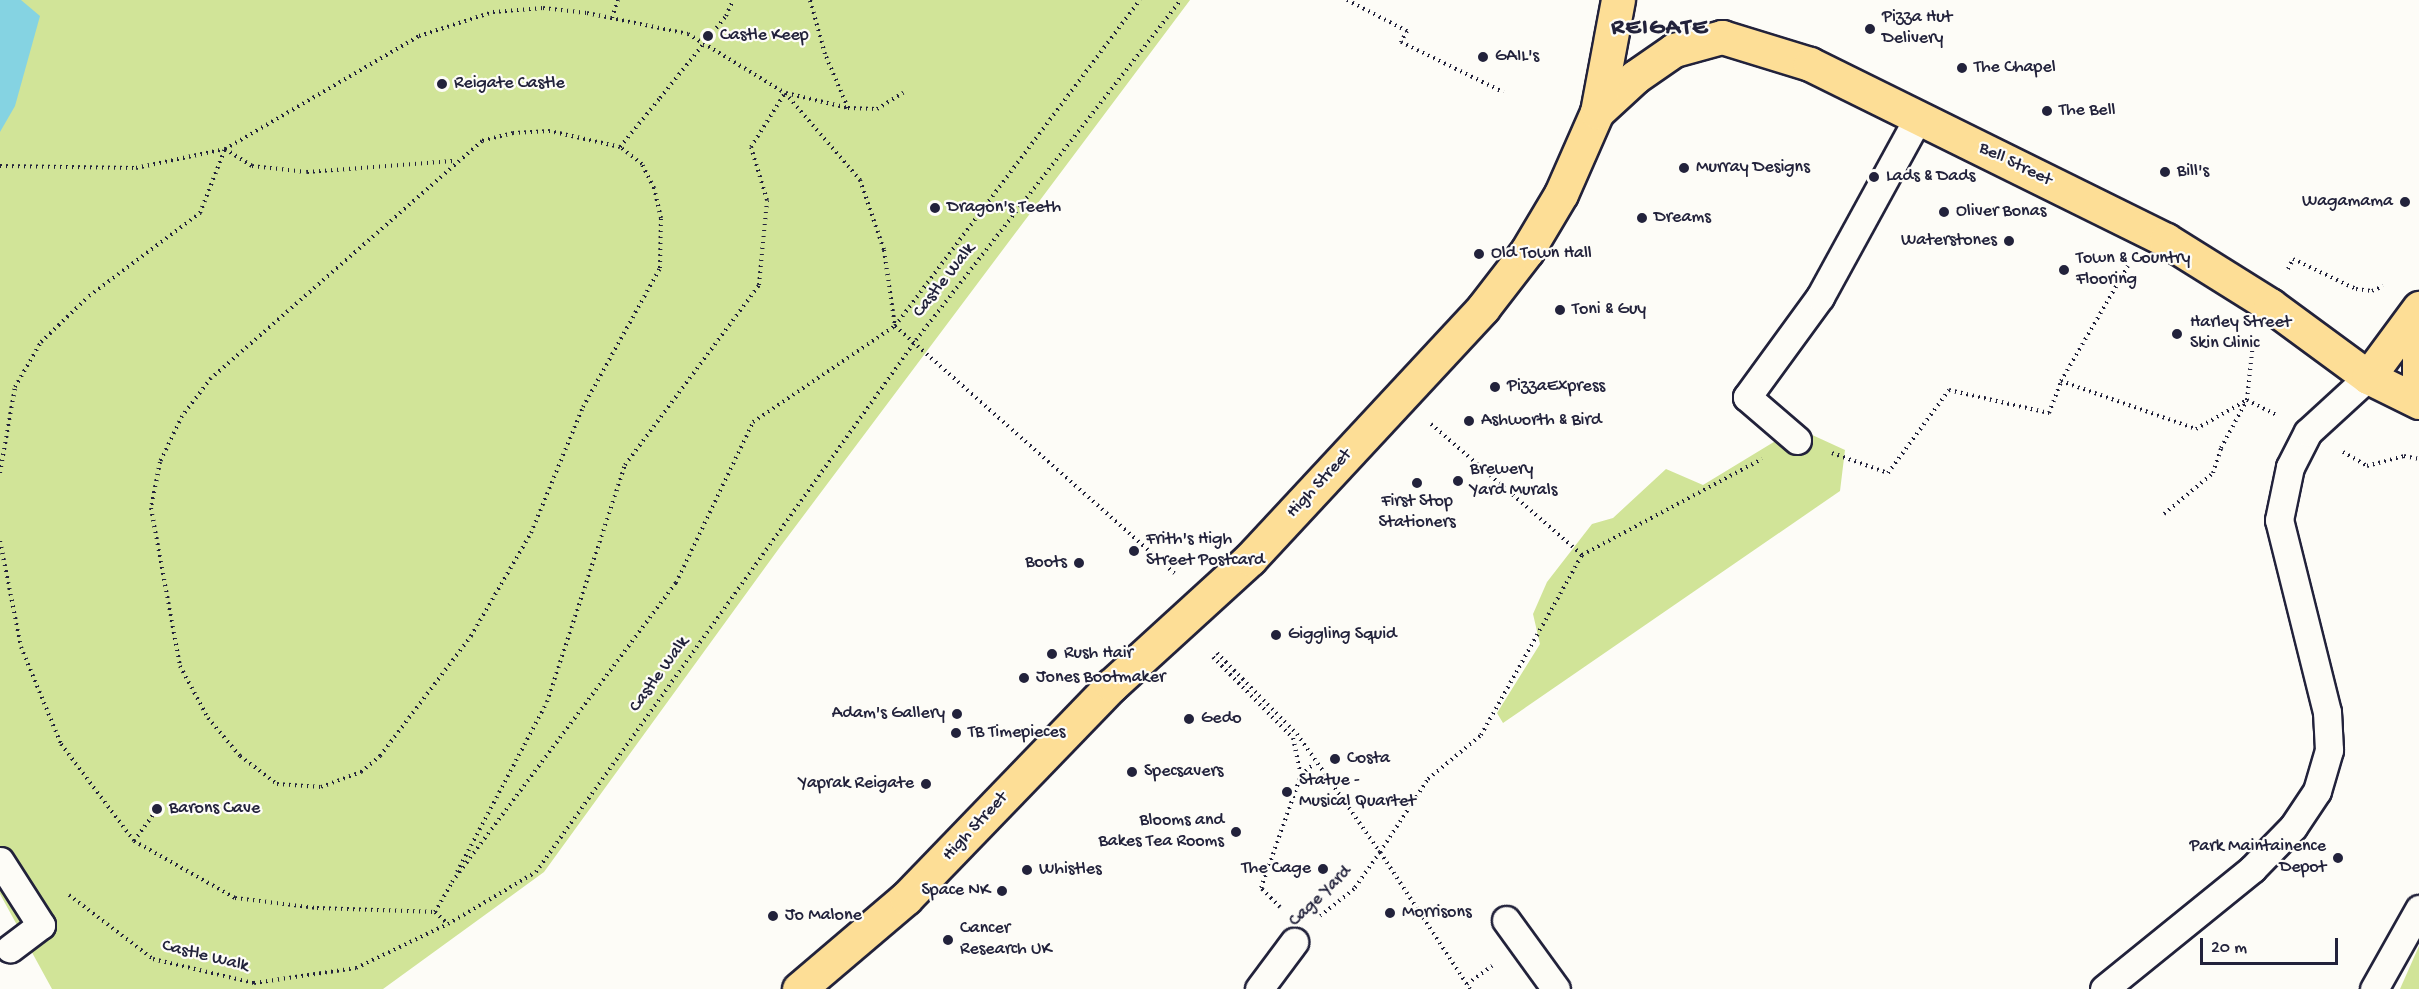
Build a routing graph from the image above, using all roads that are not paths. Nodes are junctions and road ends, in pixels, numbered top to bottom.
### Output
1 (1618, 0) edge
2 (1597, 111) junction
3 (1918, 118) junction
4 (2419, 308) edge
5 (2419, 324) edge
6 (2368, 376) junction
7 (2419, 376) edge
8 (2419, 402) edge
9 (1797, 440) road end
10 (0, 861) edge
11 (2419, 909) edge
12 (1506, 920) dead end
13 (1294, 942) road end
14 (10, 948) dead end
15 (799, 989) edge
16 (1259, 989) edge
17 (1556, 989) edge
18 (2104, 989) edge
19 (2374, 989) edge

1 - 2 main road, High Street
2 - 3 main road, Bell Street
2 - 15 main road, High Street
3 - 6 main road, Bell Street
3 - 9 lane
4 - 6 main road
5 - 7 main road
6 - 8 main road, Bell Street
6 - 18 lane
10 - 14 lane
11 - 19 lane
12 - 17 lane
13 - 16 lane

